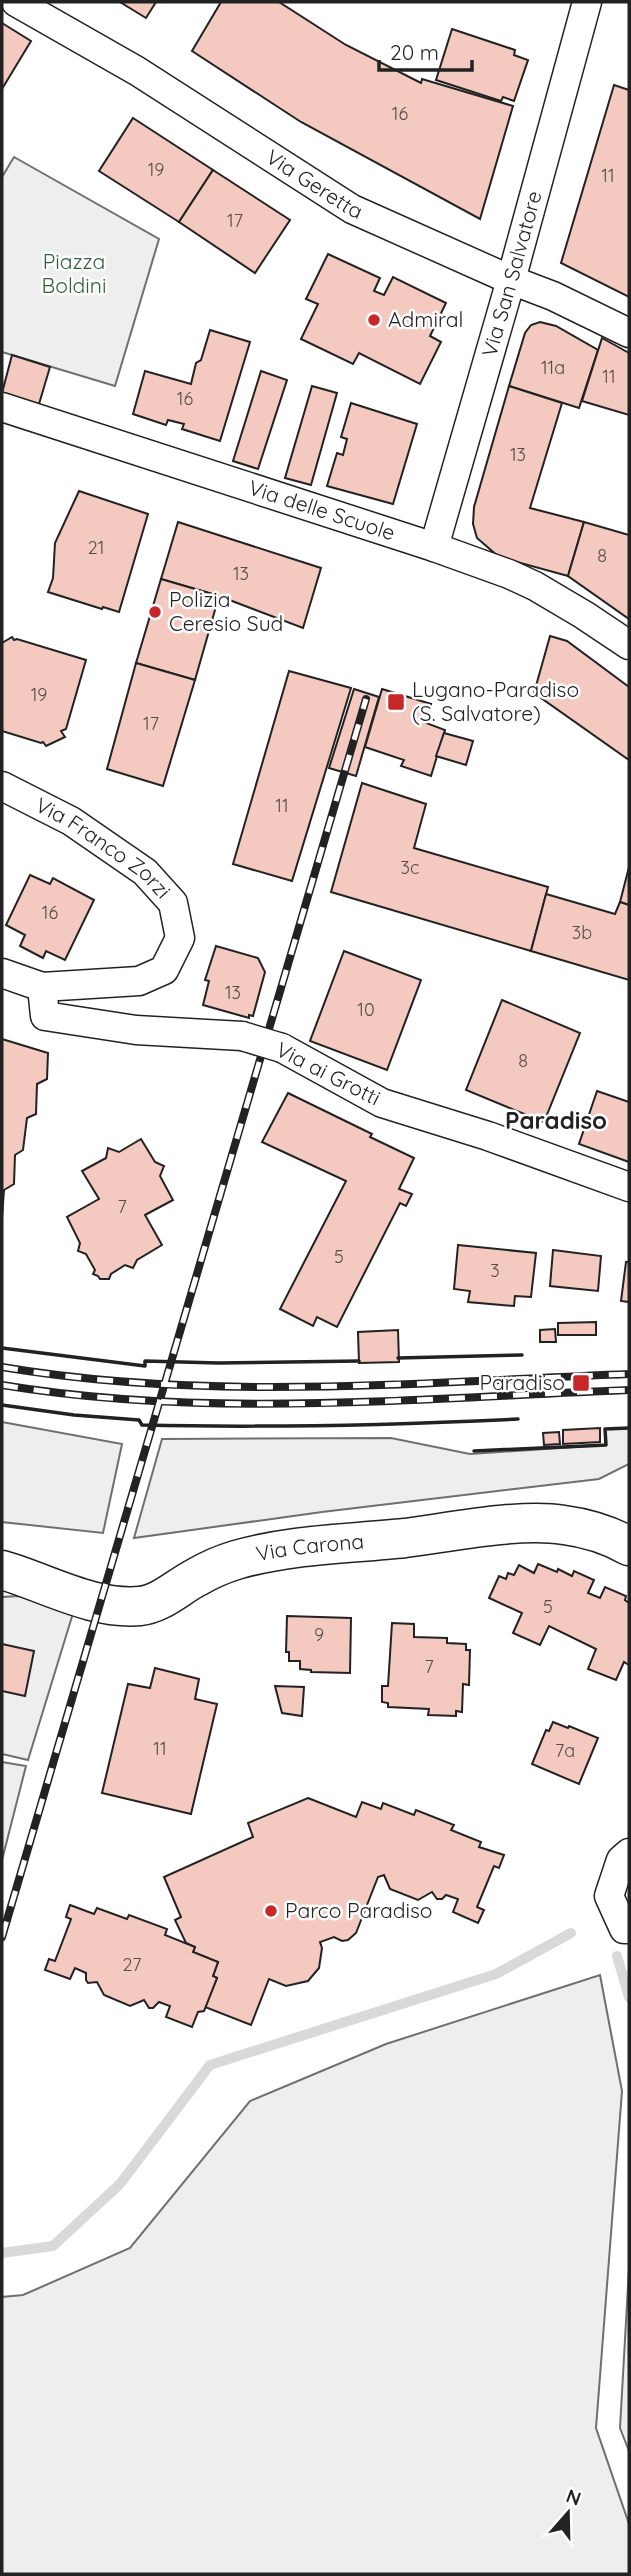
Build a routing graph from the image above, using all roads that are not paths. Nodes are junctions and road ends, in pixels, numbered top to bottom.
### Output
1 (16, 2) edge
2 (587, 2) edge
3 (511, 280) junction
4 (629, 333) edge
5 (2, 407) edge
6 (434, 547) junction
7 (629, 645) edge
8 (2, 786) edge
9 (2, 973) edge
10 (42, 988) junction
11 (629, 1187) edge
12 (629, 1546) edge
13 (2, 1570) edge
14 (629, 1853) edge
15 (629, 1929) edge

1 - 3 street, Via Geretta
2 - 3 street, Via San Salvatore
3 - 4 street, Via Geretta
3 - 6 street, Via San Salvatore
5 - 6 street, Via delle Scuole
6 - 7 street, Via delle Scuole
8 - 10 street, Via Franco Zorzi
9 - 10 street, Via Franco Zorzi
10 - 11 street, Via ai Grotti, bridge
12 - 13 street, Via Carona
14 - 15 street

